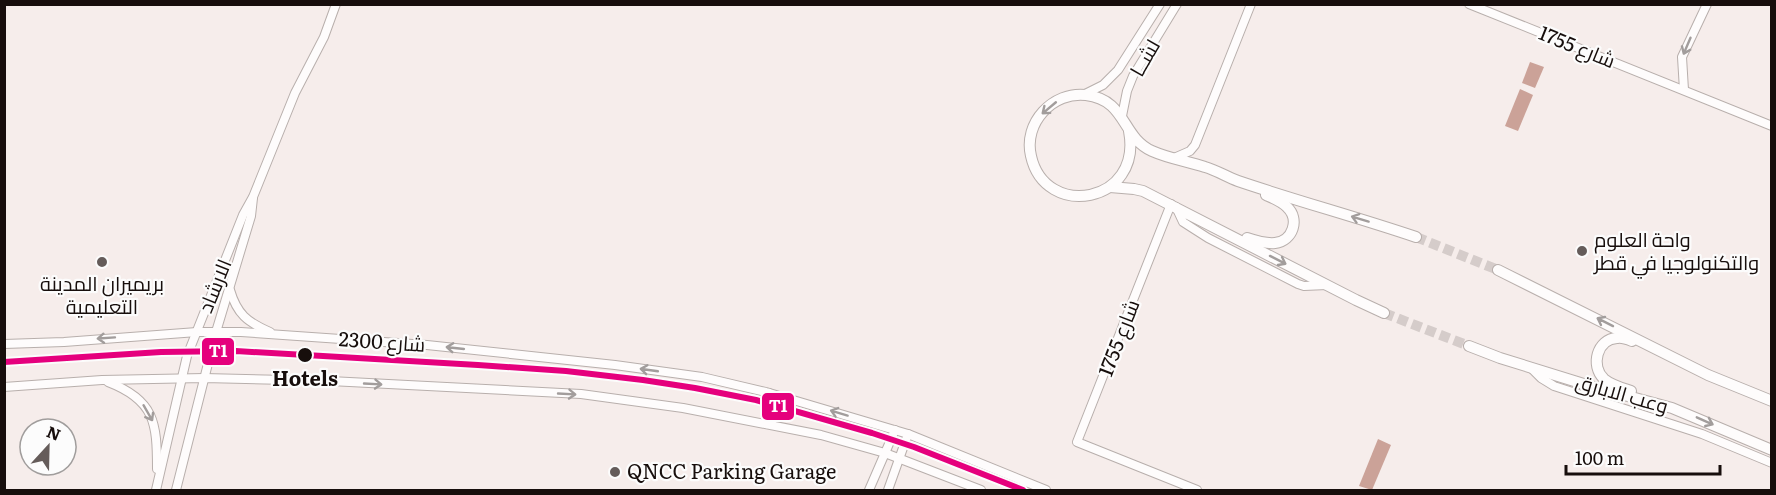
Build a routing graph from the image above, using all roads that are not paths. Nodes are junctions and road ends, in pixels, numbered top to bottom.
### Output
1 (336, 4) edge
2 (1160, 4) edge
3 (1177, 4) edge
4 (1251, 4) edge
5 (1469, 4) edge
6 (1707, 4) edge
7 (1684, 90) junction
8 (1083, 95) junction
9 (1122, 116) junction
10 (1772, 126) edge
11 (1129, 131) junction
12 (1195, 145) junction
13 (1172, 159) junction
14 (1205, 167) junction
15 (1237, 180) junction
16 (1110, 187) junction
17 (254, 197) junction
18 (1173, 206) junction
19 (1183, 222) junction
20 (1218, 229) junction
21 (1160, 233) junction
22 (1416, 237) tunnel mouth
23 (1498, 270) tunnel mouth
24 (1327, 285) junction
25 (230, 291) junction
26 (1384, 313) tunnel mouth
27 (197, 332) junction
28 (216, 332) junction
29 (276, 334) junction
30 (4, 344) edge
31 (1469, 346) tunnel mouth
32 (1652, 346) junction
33 (1532, 369) junction
34 (204, 378) junction
35 (181, 379) junction
36 (102, 380) junction
37 (4, 387) edge
38 (766, 392) junction
39 (1772, 401) edge
40 (1672, 408) junction
41 (767, 424) junction
42 (895, 430) junction
43 (908, 435) junction
44 (1772, 450) edge
45 (885, 453) junction
46 (901, 459) junction
47 (1772, 463) edge
48 (157, 487) edge
49 (176, 490) edge
50 (869, 490) edge
51 (888, 490) edge
52 (981, 490) edge
53 (1046, 490) edge
54 (1197, 490) edge

1 - 17 street, الارشاد
2 - 8 street, لشــا
3 - 9 street, لشــا
4 - 12 street
5 - 7 street, شارع 1755
6 -> 7 street
7 - 10 street, شارع 1755
8 - 9 street
8 -> 16 street
9 - 11 street
11 - 13 street
11 - 16 street
12 - 13 street
12 - 14 street
13 - 14 street
14 - 15 street
15 - 20 street
22 -> 15 street
16 - 18 street
17 - 25 street, الارشاد
17 - 27 street, الارشاد
18 - 19 street
18 - 20 street
18 - 21 street, شارع 1755
19 - 21 street
19 - 24 street
20 -> 24 street
21 - 54 street, شارع 1755
32 -> 23 street
24 - 26 street
25 - 28 street, الارشاد
25 - 29 street, الارشاد
27 - 28 street, شارع 2300
27 -> 30 street, شارع 2300
27 - 35 street, الارشاد
28 - 29 street, شارع 2300
28 - 34 street, الارشاد
38 -> 29 street, شارع 2300
31 - 33 street, وعب الابارق
32 - 39 street
32 - 40 street
33 - 40 street, وعب الابارق
33 - 47 street
34 - 35 street
34 -> 41 street
34 - 49 street, الارشاد
35 - 36 street
35 - 48 street, الارشاد
36 - 37 street
36 -> 48 street, الارشاد
38 - 41 street
42 -> 38 street, شارع 2300
40 -> 44 street, وعب الابارق
41 - 45 street
42 - 43 street
42 - 45 street
43 - 46 street
43 - 53 street
45 - 46 street
45 - 50 street
46 - 51 street
46 - 52 street

